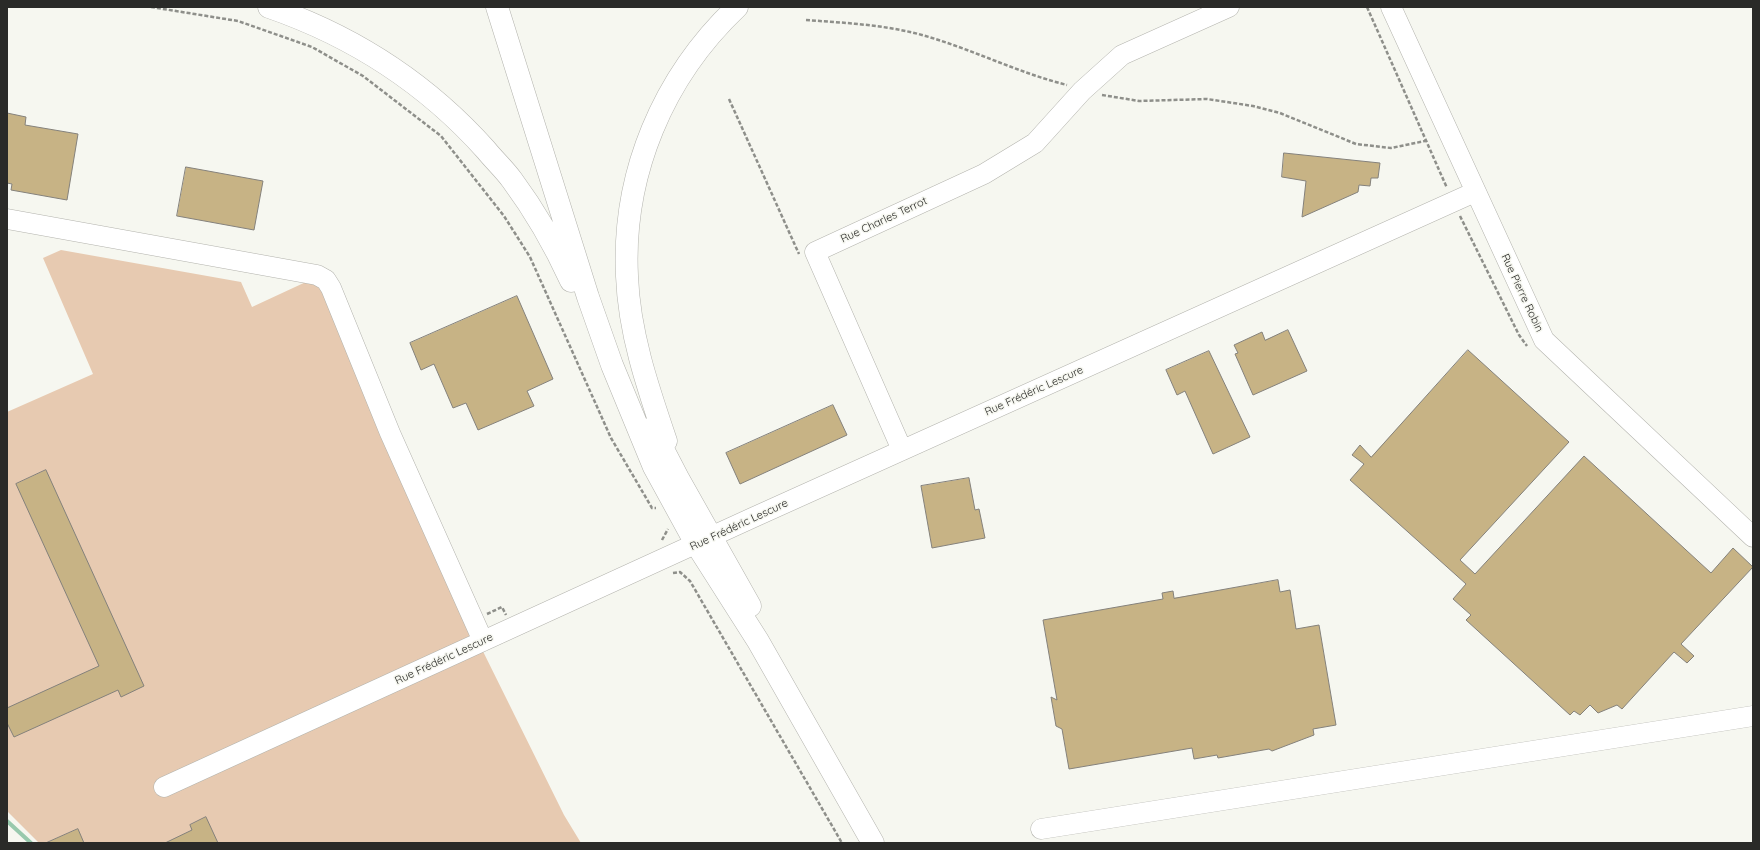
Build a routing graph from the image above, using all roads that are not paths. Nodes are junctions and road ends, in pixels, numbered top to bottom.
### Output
1 (269, 7) edge
2 (496, 7) edge
3 (508, 7) edge
4 (737, 7) edge
5 (1229, 7) edge
6 (1392, 7) edge
7 (515, 49) junction
8 (1475, 192) junction
9 (7, 219) edge
10 (612, 365) junction
11 (902, 450) junction
12 (671, 482) junction
13 (1753, 537) edge
14 (704, 541) junction
15 (483, 641) junction
16 (1753, 716) edge
17 (164, 787) dead end
18 (1041, 829) dead end
19 (873, 843) edge
20 (885, 843) edge

1 - 10 highway
2 - 7 highway
3 - 7 highway
4 - 12 highway
5 - 11 street, Rue Charles Terrot
6 - 8 street, Rue Pierre Robin
7 - 10 highway
7 - 12 highway
8 - 11 street, Rue Frédéric Lescure
8 - 13 street, Rue Pierre Robin
9 - 15 street
10 - 12 highway
11 - 14 street, Rue Frédéric Lescure
12 - 14 highway
14 - 15 street, Rue Frédéric Lescure
14 - 19 highway
14 - 20 highway
15 - 17 street, Rue Frédéric Lescure
16 - 18 street

